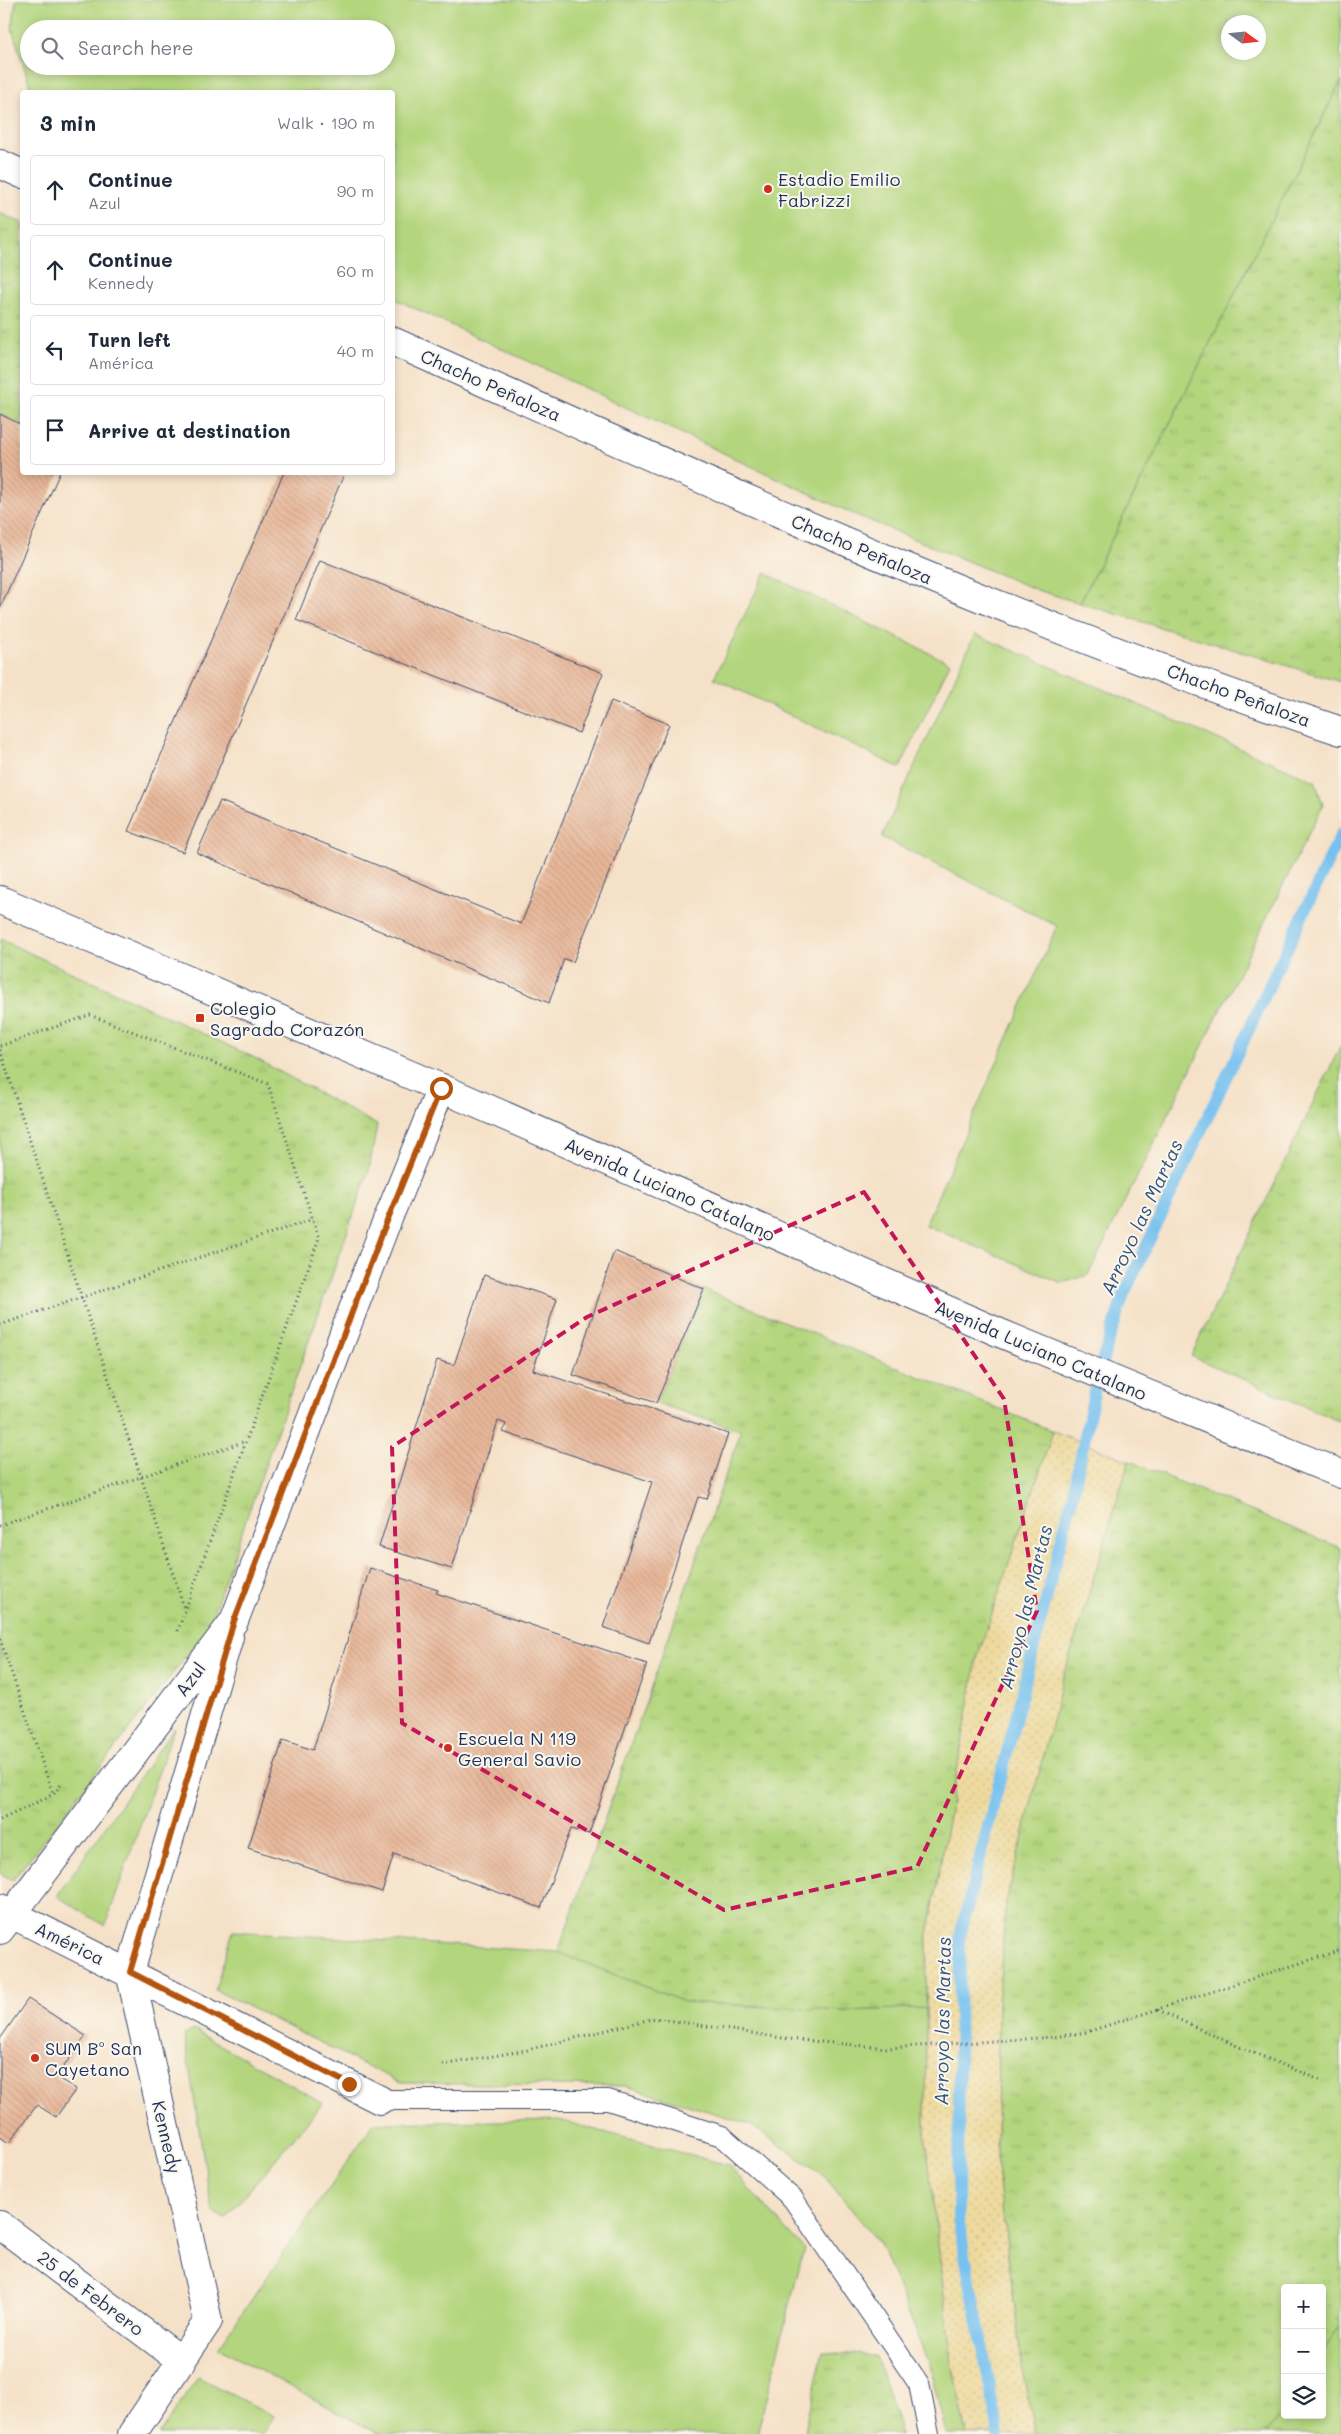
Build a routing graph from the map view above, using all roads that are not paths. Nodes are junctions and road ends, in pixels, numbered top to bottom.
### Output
1 (0, 164) edge
2 (20, 173) edge
3 (395, 342) edge
4 (1340, 731) edge
5 (0, 900) edge
6 (441, 1088) junction
7 (1341, 1474) edge
8 (234, 1621) junction
9 (4, 1917) edge
10 (130, 1972) junction
11 (380, 2100) joint
12 (0, 2225) edge
13 (182, 2361) junction
14 (132, 2434) edge
15 (929, 2434) edge

1 - 2 street
3 - 4 street, Chacho Peñaloza
5 - 6 street, Avenida Luciano Catalano
6 - 7 street, Avenida Luciano Catalano
6 - 8 street, Azul
8 - 9 street, Azul
8 - 10 street, Kennedy
9 - 10 street, América
10 - 11 street, América
10 - 13 street, Kennedy
11 - 15 lane
12 - 13 street, 25 de Febrero
13 - 14 street, Kennedy

